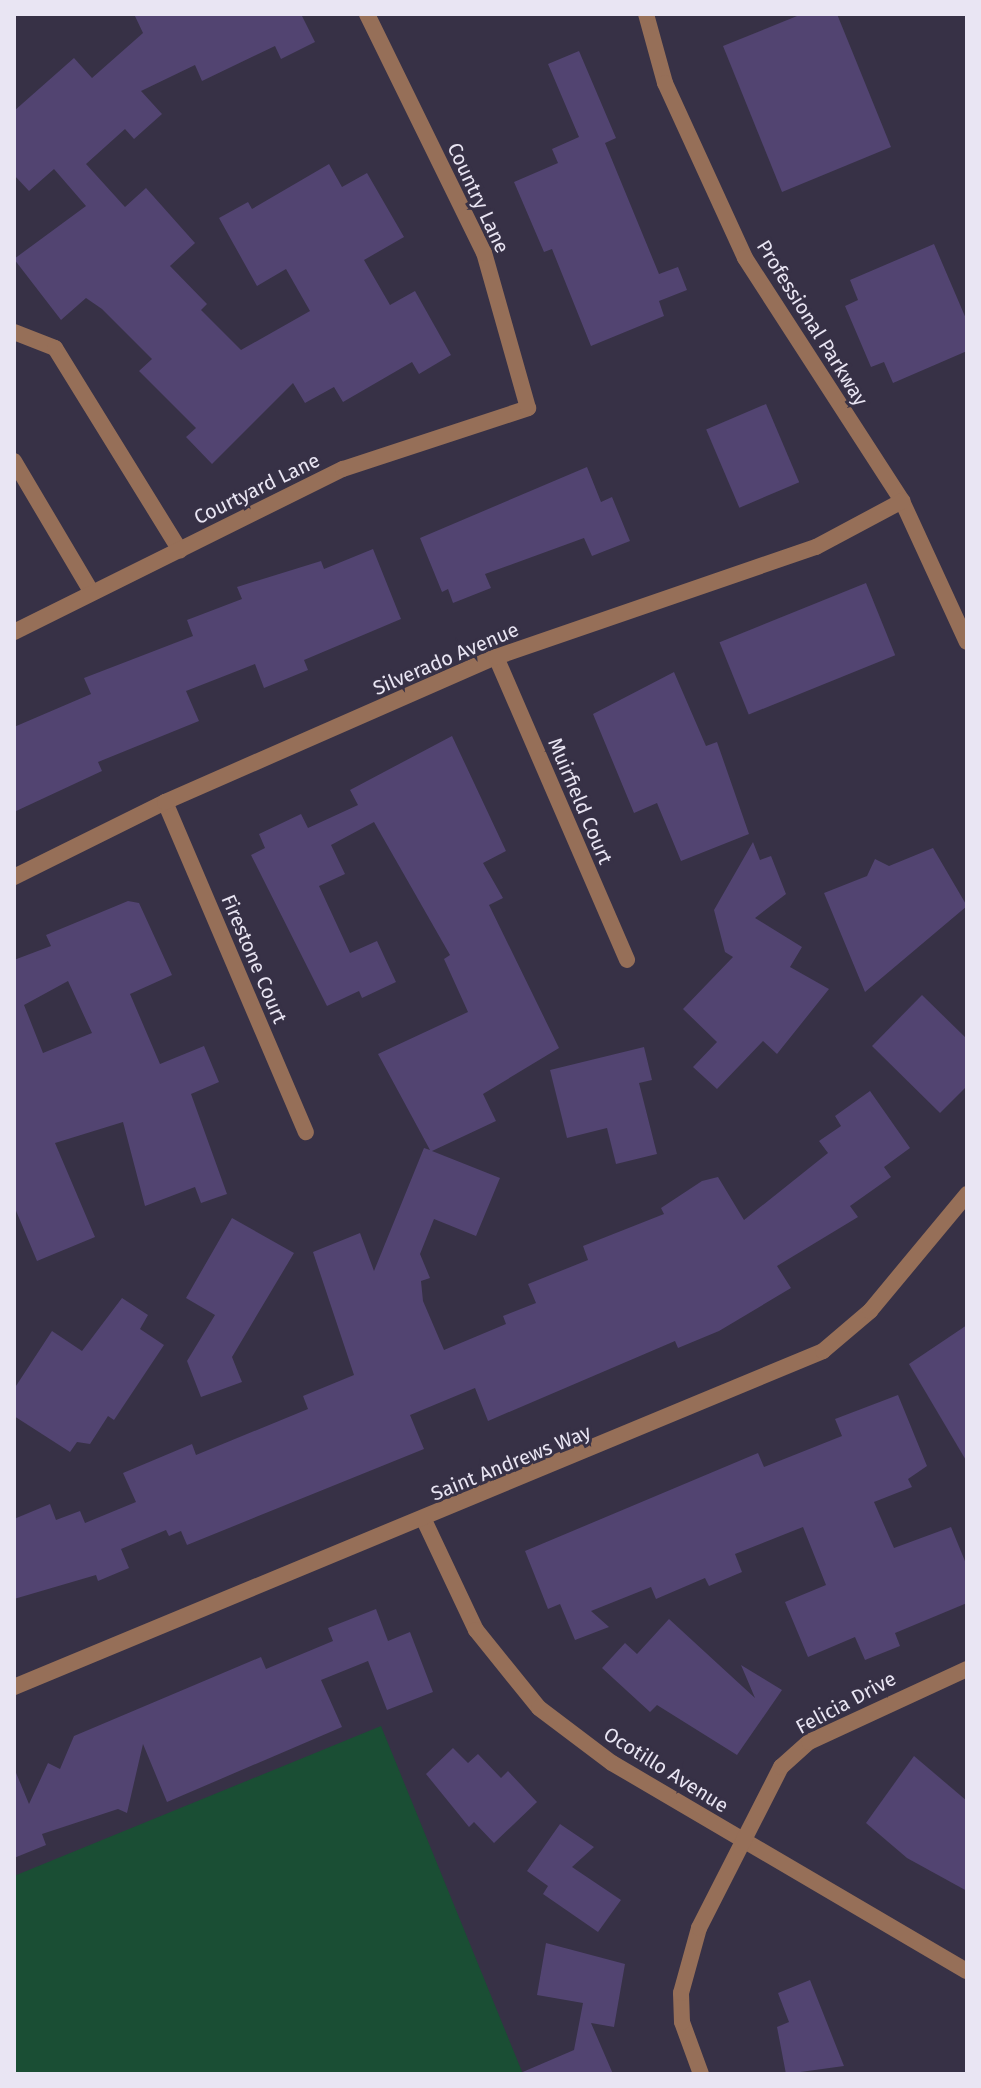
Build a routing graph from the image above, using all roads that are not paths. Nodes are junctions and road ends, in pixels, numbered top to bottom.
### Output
1 (367, 14) edge
2 (646, 14) edge
3 (14, 332) edge
4 (528, 408) joint
5 (14, 461) edge
6 (902, 501) junction
7 (180, 550) junction
8 (92, 593) junction
9 (14, 632) edge
10 (967, 642) edge
11 (496, 657) junction
12 (165, 802) junction
13 (14, 877) edge
14 (627, 960) dead end
15 (306, 1132) dead end
16 (967, 1194) edge
17 (424, 1520) junction
18 (967, 1669) edge
19 (14, 1687) edge
20 (741, 1839) junction
21 (967, 1971) edge
22 (701, 2074) edge

1 - 4 street, Country Lane
2 - 6 street, Professional Parkway
3 - 7 street
4 - 7 street, Courtyard Lane
5 - 8 street
6 - 10 street, Professional Parkway
6 - 11 street, Silverado Avenue
7 - 8 street, Courtyard Lane
8 - 9 street, Courtyard Lane
11 - 12 street, Silverado Avenue
11 - 14 street, Muirfield Court
12 - 13 street, Silverado Avenue
12 - 15 street, Firestone Court
16 - 17 street, Saint Andrews Way
17 - 19 street, Saint Andrews Way
17 - 20 street, Ocotillo Avenue
18 - 20 street, Felicia Drive
20 - 21 street, Ocotillo Avenue
20 - 22 street, Felicia Drive

